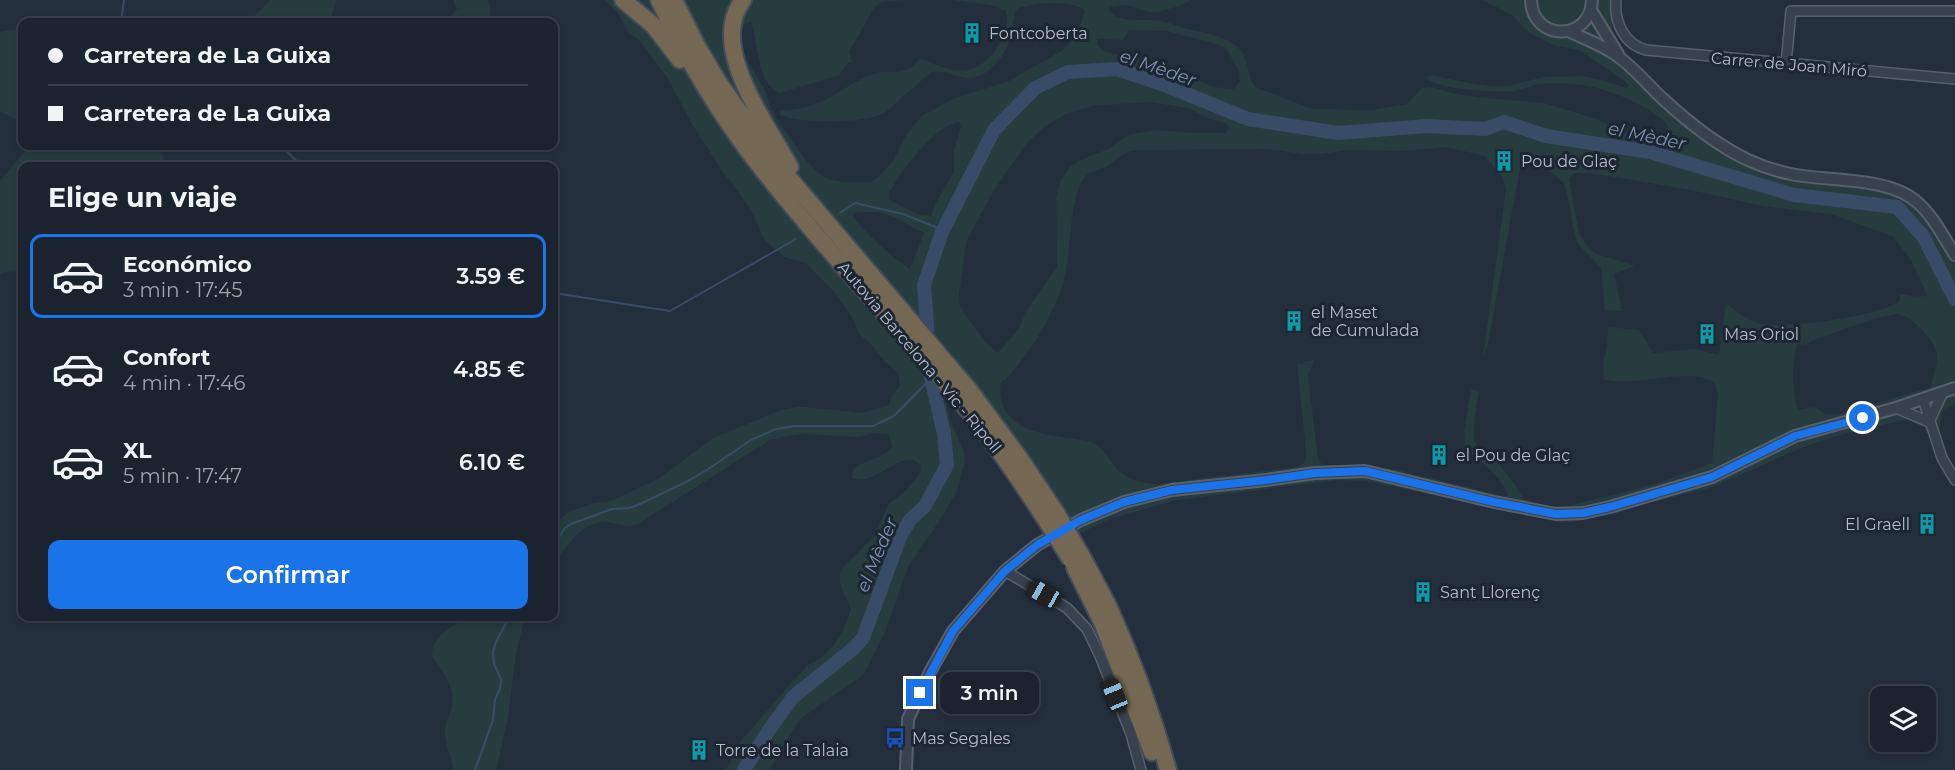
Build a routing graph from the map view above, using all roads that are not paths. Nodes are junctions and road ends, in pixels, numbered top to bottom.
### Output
1 (623, 0) edge
2 (659, 0) edge
3 (674, 0) edge
4 (743, 0) edge
5 (1616, 0) edge
6 (1530, 1) edge
7 (1592, 5) edge
8 (1955, 11) edge
9 (1568, 31) junction
10 (1627, 38) junction
11 (1619, 57) junction
12 (1786, 64) junction
13 (699, 78) junction
14 (1955, 80) edge
15 (801, 193) junction
16 (1955, 255) edge
17 (1955, 388) edge
18 (1943, 392) junction
19 (1923, 399) junction
20 (1896, 408) junction
21 (1929, 422) junction
22 (1955, 480) edge
23 (1051, 517) junction
24 (1075, 556) junction
25 (1005, 571) junction
26 (906, 770) edge
27 (1141, 770) edge
28 (1157, 770) edge
29 (1168, 770) edge

1 - 13 highway
2 - 13 highway, Autovia Barcelona - Vic - Ripoll
3 - 15 highway, Autovia Barcelona - Vic - Ripoll
4 - 15 highway
5 - 10 street
6 - 9 street
7 - 9 street
7 - 11 street
8 - 12 street
9 - 11 street
10 - 11 street
10 - 12 street, Carrer de Joan Miró
11 - 16 street
12 - 14 street, Carrer de Joan Miró
13 - 23 highway, Autovia Barcelona - Vic - Ripoll
15 - 23 highway, Autovia Barcelona - Vic - Ripoll
17 - 18 street
18 - 19 street
18 - 21 street
19 - 20 street
19 - 21 street
20 - 21 street
20 - 25 street
21 - 22 street
23 - 24 highway, Autovia Barcelona - Vic - Ripoll, bridge
24 - 28 highway, Autovia Barcelona - Vic - Ripoll
24 - 29 highway, Autovia Barcelona - Vic - Ripoll
25 - 26 street
25 - 27 street

